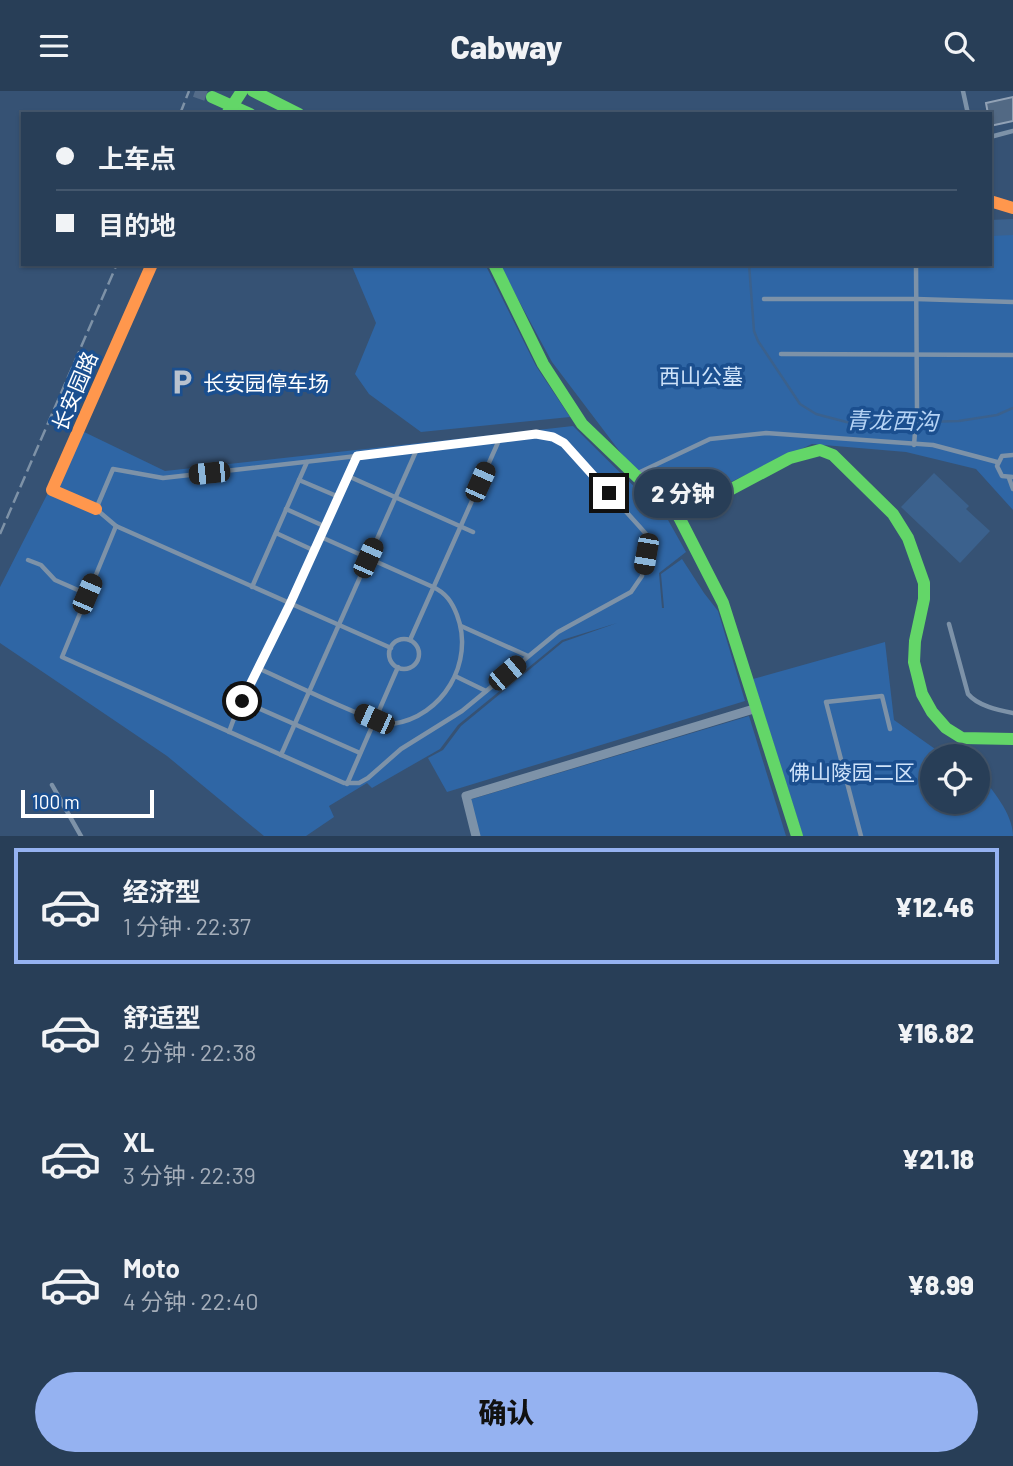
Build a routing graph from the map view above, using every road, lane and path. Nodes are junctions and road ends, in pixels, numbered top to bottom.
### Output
1 (242, 91) edge
2 (253, 91) edge
3 (963, 91) edge
4 (212, 97) dead end
5 (230, 110) edge
6 (295, 112) edge
7 (968, 112) edge
8 (1013, 131) edge
9 (992, 136) edge
10 (992, 202) edge
11 (1013, 208) edge
12 (151, 266) edge
13 (495, 266) edge
14 (916, 266) edge
15 (764, 299) dead end
16 (916, 299) junction
17 (1013, 302) edge
18 (781, 354) dead end
19 (916, 354) junction
20 (1013, 355) edge
21 (500, 438) junction
22 (915, 445) junction
23 (417, 448) junction
24 (1013, 455) edge
25 (357, 456) junction
26 (307, 462) junction
27 (997, 462) junction
28 (635, 474) junction
29 (348, 477) junction
30 (1011, 477) edge
31 (299, 480) junction
32 (1013, 489) edge
33 (339, 497) junction
34 (395, 498) junction
35 (96, 509) junction
36 (286, 509) junction
37 (679, 517) junction
38 (116, 526) junction
39 (460, 526) junction
40 (326, 527) junction
41 (472, 532) dead end
42 (276, 533) junction
43 (321, 537) junction
44 (315, 551) junction
45 (368, 558) junction
46 (28, 559) dead end
47 (252, 587) junction
48 (433, 587) junction
49 (87, 594) junction
50 (290, 604) junction
51 (949, 624) dead end
52 (339, 625) junction
53 (461, 626) junction
54 (410, 640) junction
55 (391, 647) junction
56 (528, 656) junction
57 (398, 667) junction
58 (258, 668) junction
59 (455, 676) junction
60 (310, 691) junction
61 (486, 691) junction
62 (242, 701) junction
63 (757, 708) junction
64 (1013, 713) edge
65 (374, 719) junction
66 (295, 725) junction
67 (890, 729) dead end
68 (229, 732) junction
69 (1013, 739) edge
70 (360, 753) junction
71 (281, 755) junction
72 (347, 783) junction
73 (52, 785) dead end
74 (81, 836) edge
75 (476, 836) edge
76 (796, 836) edge
77 (861, 836) edge

1 - 5 street
2 - 6 street
3 - 7 lane
4 - 5 street
8 - 9 lane
10 - 11 street
12 - 35 street, 长安园路
13 - 28 street
14 - 16 lane
15 - 16 lane
16 - 17 lane
16 - 19 lane
18 - 19 lane
19 - 20 lane
19 - 22 lane
21 - 23 lane
21 - 39 lane
21 - 56 lane
22 - 27 lane
22 - 28 lane
23 - 25 lane
23 - 34 lane
24 - 27 lane
25 - 26 lane
25 - 29 lane
26 - 31 lane
26 - 35 lane
27 - 30 lane
28 - 37 street
29 - 33 lane
29 - 34 lane
30 - 32 lane
31 - 33 lane
31 - 36 lane
33 - 40 lane
34 - 39 lane
34 - 45 lane
35 - 38 lane
36 - 40 lane
36 - 42 lane
37 - 63 street
37 - 69 street
38 - 47 lane
38 - 49 lane
39 - 41 lane
39 - 48 lane
40 - 43 lane
42 - 44 lane
42 - 47 lane
43 - 44 lane
43 - 45 lane
44 - 50 lane
45 - 48 lane
45 - 52 lane
46 - 49 lane
47 - 50 lane
48 - 53 lane
48 - 54 lane
49 - 68 lane
50 - 52 lane
50 - 58 lane
51 - 64 lane
52 - 55 lane
52 - 60 lane
53 - 56 lane
53 - 59 lane
54 - 55 lane
54 - 57 lane
55 - 57 lane
56 - 61 lane
57 - 65 lane
58 - 60 lane
58 - 62 lane
59 - 61 lane
59 - 65 lane
60 - 65 lane
60 - 66 lane
61 - 72 lane
62 - 66 lane
62 - 68 lane
63 - 75 street
63 - 76 street
65 - 70 lane
66 - 70 lane
66 - 71 lane
67 - 77 lane
68 - 71 lane
70 - 72 lane
71 - 72 lane
73 - 74 lane

